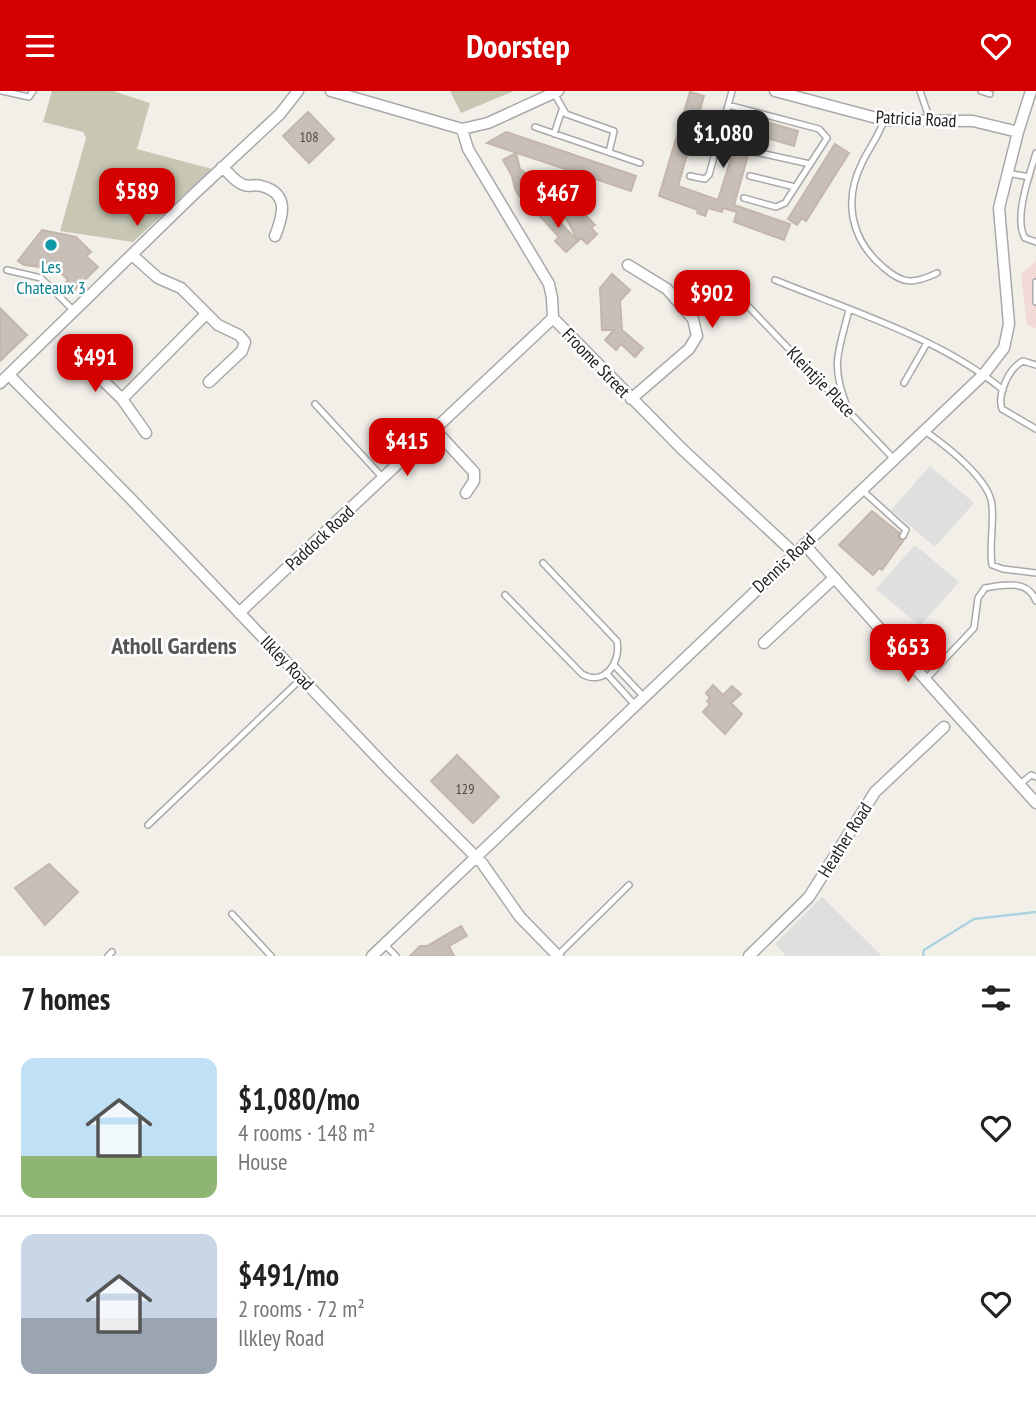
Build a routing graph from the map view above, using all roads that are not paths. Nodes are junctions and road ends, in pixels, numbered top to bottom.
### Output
1 (2, 91) edge
2 (33, 91) edge
3 (298, 91) edge
4 (331, 91) edge
5 (732, 91) edge
6 (775, 91) edge
7 (920, 91) edge
8 (981, 91) edge
9 (1031, 91) edge
10 (556, 92) edge
11 (990, 94) dead end
12 (728, 105) junction
13 (562, 110) junction
14 (884, 120) junction
15 (930, 120) junction
16 (535, 127) dead end
17 (462, 129) junction
18 (1018, 132) junction
19 (554, 134) junction
20 (610, 152) junction
21 (756, 152) dead end
22 (1036, 153) edge
23 (640, 163) dead end
24 (810, 164) junction
25 (222, 167) junction
26 (1007, 173) junction
27 (690, 176) dead end
28 (750, 176) dead end
29 (1029, 177) junction
30 (795, 187) junction
31 (744, 198) dead end
32 (275, 236) dead end
33 (1036, 242) edge
34 (132, 255) junction
35 (628, 265) dead end
36 (7, 270) dead end
37 (937, 273) dead end
38 (775, 280) dead end
39 (1036, 282) edge
40 (1036, 302) edge
41 (746, 304) dead end
42 (849, 310) junction
43 (74, 311) junction
44 (206, 314) junction
45 (552, 318) junction
46 (927, 343) junction
47 (1036, 365) edge
48 (90, 368) dead end
49 (984, 374) junction
50 (9, 375) junction
51 (209, 382) dead end
52 (0, 383) edge
53 (904, 383) dead end
54 (1003, 390) junction
55 (122, 399) junction
56 (631, 399) junction
57 (316, 404) dead end
58 (848, 411) junction
59 (1036, 429) edge
60 (435, 430) junction
61 (925, 431) junction
62 (146, 433) dead end
63 (895, 460) junction
64 (383, 478) junction
65 (862, 490) junction
66 (466, 493) dead end
67 (903, 536) dead end
68 (804, 544) junction
69 (794, 553) junction
70 (543, 563) dead end
71 (1036, 573) edge
72 (834, 578) junction
73 (505, 594) dead end
74 (1036, 601) edge
75 (240, 614) junction
76 (764, 643) dead end
77 (614, 665) junction
78 (606, 673) junction
79 (302, 678) junction
80 (925, 680) junction
81 (640, 701) junction
82 (944, 727) dead end
83 (1036, 777) edge
84 (1020, 785) junction
85 (1036, 803) edge
86 (148, 825) dead end
87 (475, 856) junction
88 (629, 885) dead end
89 (232, 914) dead end
90 (379, 952) edge
91 (271, 956) edge
92 (396, 956) edge
93 (558, 956) edge
94 (749, 956) edge

1 - 2 lane
3 - 25 street
4 - 17 street
5 - 12 lane
6 - 14 street, Patricia Road
7 - 15 lane
8 - 11 lane
9 - 18 street, Dennis Road
10 - 13 lane
10 - 17 street
12 - 24 lane
12 - 27 lane
13 - 19 lane
13 - 20 lane
14 - 15 street, Patricia Road
14 - 37 lane
15 - 18 street, Patricia Road
16 - 19 lane
17 - 45 street, Froome Street
18 - 26 street, Dennis Road
19 - 20 lane
20 - 23 lane
21 - 24 lane
22 - 29 lane
24 - 30 lane
25 - 32 street
25 - 34 street
26 - 29 lane
26 - 49 street, Dennis Road
28 - 30 lane
29 - 33 lane
30 - 31 lane
34 - 43 street
34 - 44 street
35 - 56 street
36 - 43 lane
38 - 42 lane
39 - 40 lane
41 - 58 lane, Kleintjie Place
42 - 46 lane
42 - 58 lane
43 - 50 street
44 - 51 street
44 - 55 street
45 - 56 street, Froome Street
45 - 60 street, Paddock Road
46 - 49 lane
46 - 53 lane
47 - 54 lane
48 - 55 street
49 - 54 lane
49 - 61 street, Dennis Road
50 - 52 street
50 - 75 street, Ilkley Road
54 - 59 lane
55 - 62 street
56 - 69 street, Froome Street
57 - 64 lane
58 - 63 lane, Kleintjie Place
60 - 64 street, Paddock Road
60 - 66 street
61 - 63 street, Dennis Road
61 - 71 lane
63 - 65 street, Dennis Road
64 - 75 street, Paddock Road
65 - 67 lane
65 - 68 street, Dennis Road
68 - 69 street, Dennis Road
68 - 72 street
69 - 81 street, Dennis Road
70 - 77 lane
72 - 76 street
72 - 80 street
73 - 78 lane
74 - 80 lane
75 - 79 street, Ilkley Road
77 - 78 lane
77 - 81 lane
78 - 81 lane
79 - 86 lane
79 - 87 street, Ilkley Road
80 - 84 street
81 - 87 street, Dennis Road
82 - 94 street, Heather Road
83 - 84 lane
84 - 85 street
87 - 90 street, Dennis Road
87 - 93 street, Ilkley Road
88 - 93 lane
89 - 91 lane
90 - 92 lane

